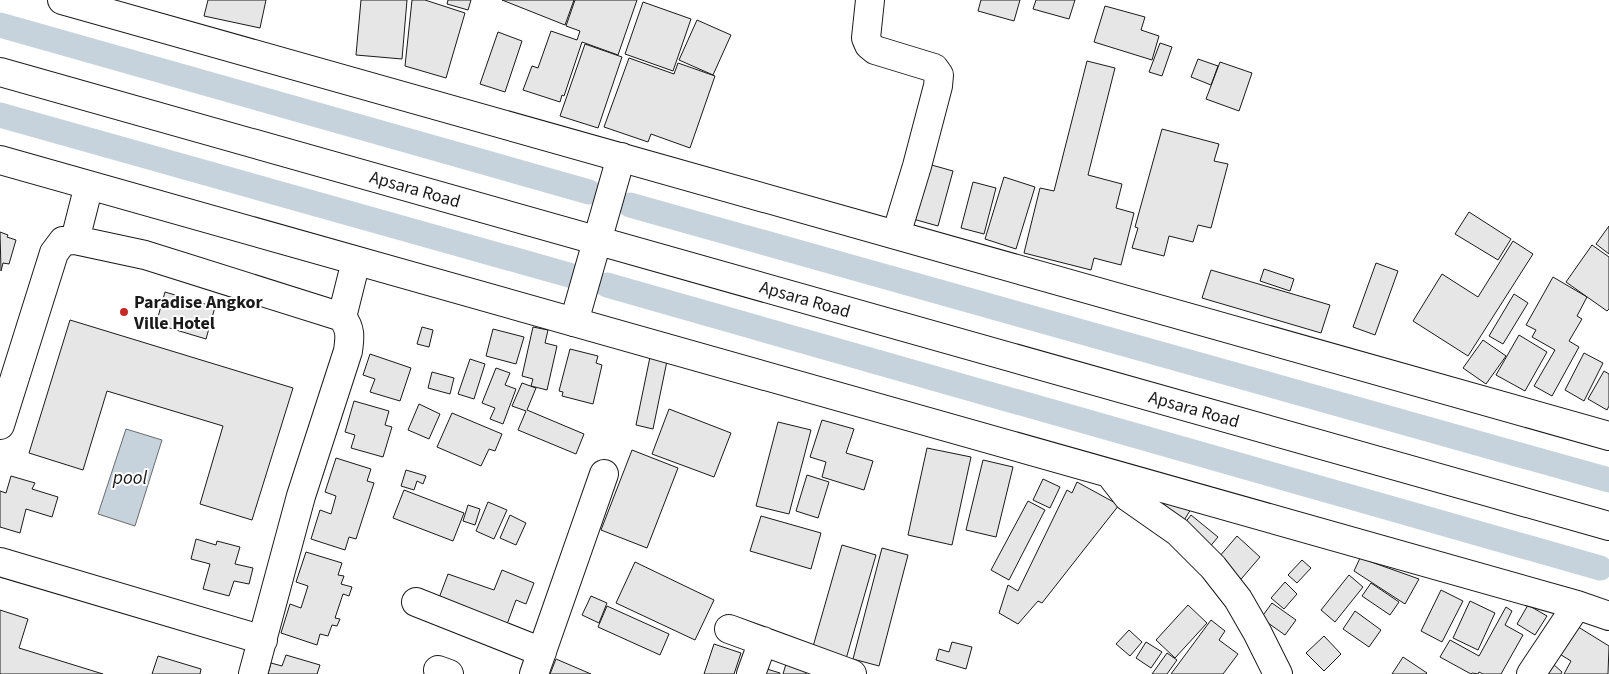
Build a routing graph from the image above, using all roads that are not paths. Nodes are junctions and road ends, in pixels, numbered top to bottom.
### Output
1 (62, 0) edge
2 (870, 0) edge
3 (0, 72) edge
4 (622, 158) junction
5 (0, 160) edge
6 (89, 185) junction
7 (896, 234) junction
8 (75, 240) junction
9 (597, 240) junction
10 (356, 260) junction
11 (342, 317) junction
12 (574, 322) junction
13 (0, 425) edge
14 (1609, 436) edge
15 (604, 474) dead end
16 (1110, 474) junction
17 (1609, 526) edge
18 (0, 562) edge
19 (416, 602) dead end
20 (1577, 605) junction
21 (1609, 616) edge
22 (729, 629) dead end
23 (263, 640) junction
24 (763, 641) junction
25 (538, 663) edge
26 (253, 674) edge
27 (751, 674) edge
28 (852, 674) edge
29 (1278, 674) edge
30 (1531, 674) edge

1 - 4 street
2 - 7 street
3 - 9 street, Apsara Road
4 - 7 street
4 - 9 street
5 - 6 street
6 - 8 street
6 - 10 street
7 - 14 street
8 - 11 street
8 - 13 street
9 - 12 street
9 - 17 street, Apsara Road
10 - 11 street
10 - 12 street
11 - 23 street
12 - 16 street
15 - 25 street
16 - 20 street
16 - 29 street
18 - 23 street
19 - 25 street
20 - 21 street
20 - 30 street
22 - 24 street
23 - 26 street
24 - 27 street
24 - 28 street

